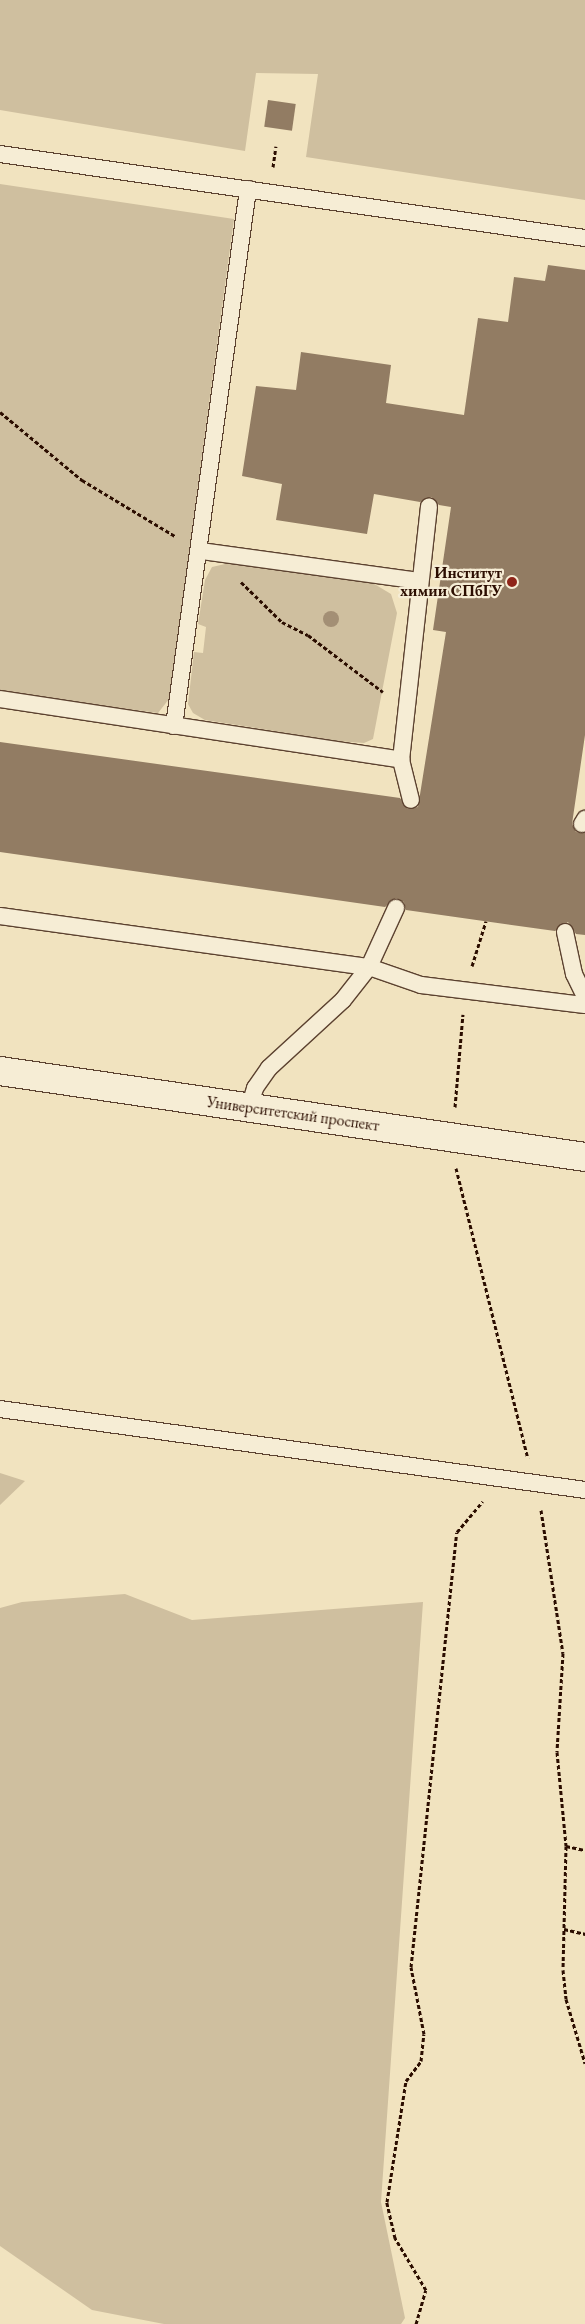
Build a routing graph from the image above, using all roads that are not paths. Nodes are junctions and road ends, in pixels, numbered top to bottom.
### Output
1 (0, 154) edge
2 (248, 190) junction
3 (585, 238) edge
4 (429, 507) dead end
5 (201, 550) junction
6 (420, 581) junction
7 (0, 699) edge
8 (174, 726) junction
9 (400, 760) junction
10 (411, 800) dead end
11 (396, 908) dead end
12 (0, 916) edge
13 (566, 932) dead end
14 (369, 967) junction
15 (585, 997) edge
16 (585, 1005) edge
17 (0, 1071) edge
18 (249, 1108) junction
19 (585, 1157) edge
20 (0, 1409) edge
21 (585, 1490) edge

1 - 2 lane
2 - 3 lane
2 - 5 lane
4 - 6 lane
5 - 6 lane
5 - 8 lane
6 - 9 lane
7 - 8 lane
8 - 9 lane
9 - 10 lane
11 - 14 lane
12 - 14 lane
13 - 15 lane
14 - 16 lane
14 - 18 lane
17 - 18 street, Университетский проспект
18 - 19 street, Университетский проспект
20 - 21 lane

